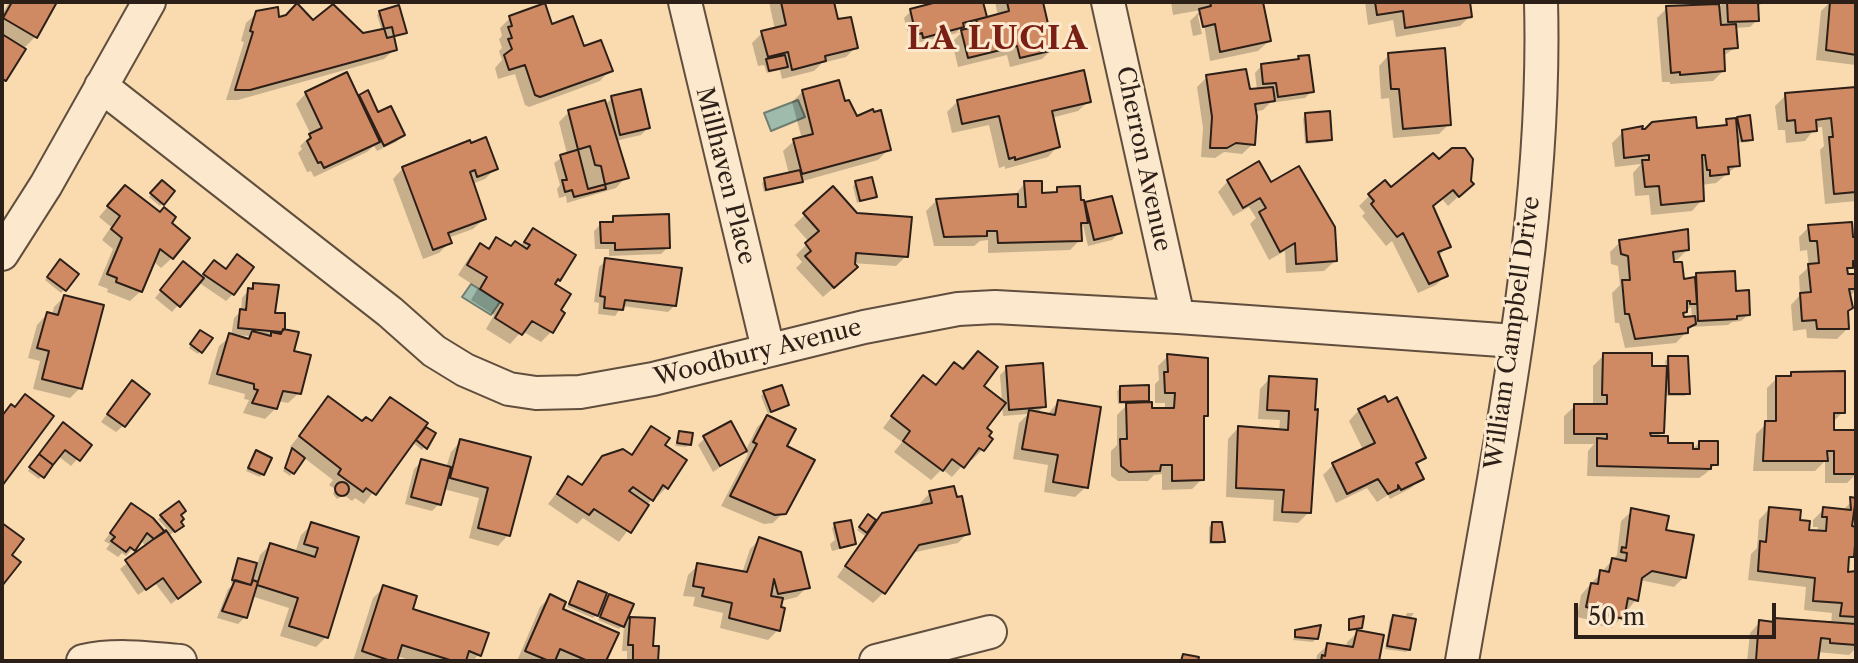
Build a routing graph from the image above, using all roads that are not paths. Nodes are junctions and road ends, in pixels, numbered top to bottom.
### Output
1 (149, 2) edge
2 (685, 2) edge
3 (1108, 2) edge
4 (1541, 2) edge
5 (101, 86) junction
6 (2, 254) edge
7 (1178, 317) junction
8 (1515, 341) junction
9 (768, 349) junction
10 (990, 632) dead end
11 (83, 661) edge
12 (180, 661) edge
13 (876, 661) edge
14 (1462, 661) edge

1 - 5 street
2 - 9 street, Millhaven Place
3 - 7 street, Cherron Avenue
4 - 8 street, William Campbell Drive
5 - 6 street
5 - 9 street, Woodbury Avenue
7 - 8 street, Woodbury Avenue
7 - 9 street, Woodbury Avenue
8 - 14 street, William Campbell Drive
10 - 13 street
11 - 12 street

